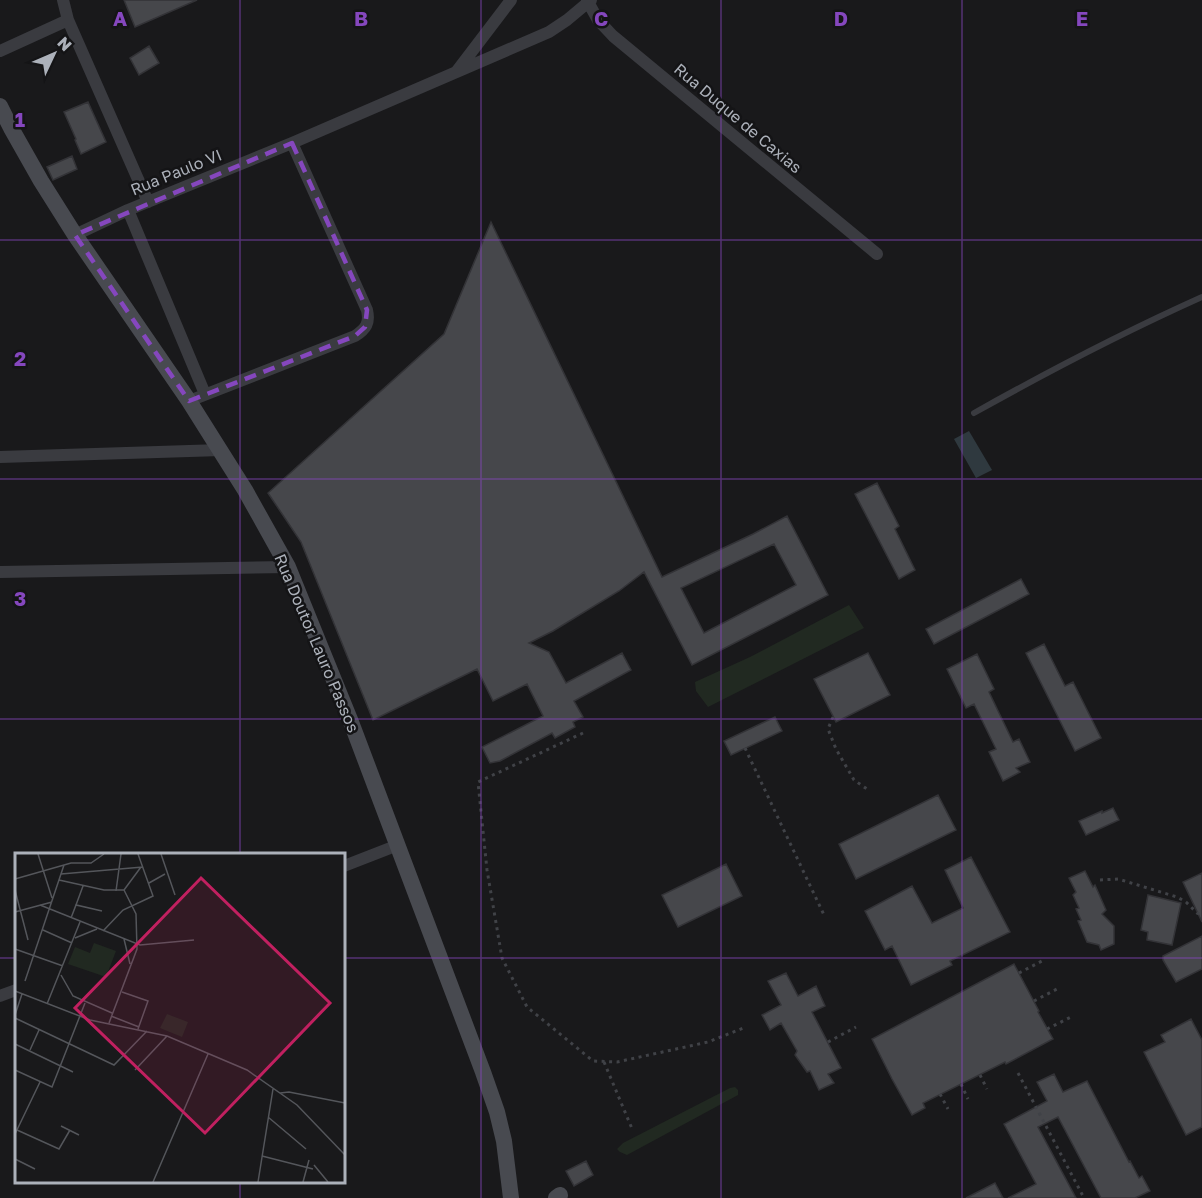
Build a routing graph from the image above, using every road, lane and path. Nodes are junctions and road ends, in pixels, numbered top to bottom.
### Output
1 (63, 0) edge
2 (511, 0) edge
3 (589, 1) edge
4 (68, 20) junction
5 (0, 51) edge
6 (457, 72) junction
7 (0, 106) edge
8 (292, 143) junction
9 (148, 202) junction
10 (128, 210) junction
11 (75, 235) junction
12 (877, 254) dead end
13 (1202, 297) edge
14 (197, 397) junction
15 (974, 413) dead end
16 (221, 450) junction
17 (0, 458) edge
18 (288, 567) junction
19 (0, 572) edge
20 (833, 717) dead end
21 (583, 733) dead end
22 (745, 748) dead end
23 (867, 789) dead end
24 (398, 845) junction
25 (345, 866) edge
26 (1100, 880) dead end
27 (824, 915) dead end
28 (1202, 915) edge
29 (1042, 961) dead end
30 (1019, 973) dead end
31 (1057, 989) dead end
32 (15, 990) edge
33 (0, 996) edge
34 (1034, 1001) dead end
35 (1071, 1017) dead end
36 (746, 1027) dead end
37 (856, 1027) dead end
38 (1047, 1029) dead end
39 (828, 1042) dead end
40 (604, 1062) junction
41 (1018, 1073) dead end
42 (980, 1075) dead end
43 (961, 1084) dead end
44 (987, 1089) dead end
45 (940, 1094) dead end
46 (968, 1099) dead end
47 (948, 1109) dead end
48 (633, 1131) dead end
49 (511, 1198) edge
50 (1084, 1198) edge

1 - 4 street
2 - 6 street, Rua Paulo VI
3 - 6 street, Rua Paulo VI
3 - 12 street, Rua Duque de Caxias
4 - 5 street
4 - 9 street
6 - 8 street, Rua Paulo VI
7 - 11 main road, Rua Doutor Lauro Passos
8 - 9 street, Rua Paulo VI
8 - 14 street
9 - 10 street, Rua Paulo VI
10 - 11 street, Rua Paulo VI
10 - 14 street
11 - 14 main road, Rua Doutor Lauro Passos
13 - 15 lane
14 - 16 main road, Rua Doutor Lauro Passos
16 - 17 street
16 - 18 main road, Rua Doutor Lauro Passos
18 - 19 street
18 - 24 main road, Rua Doutor Lauro Passos
20 - 23 path
21 - 40 path
22 - 27 path
24 - 25 street
24 - 49 main road, Rua Doutor Lauro Passos
26 - 28 path
29 - 30 path
31 - 34 path
32 - 33 street
35 - 38 path
36 - 40 path
37 - 39 path
40 - 48 path
41 - 50 path
42 - 44 path
43 - 46 path
45 - 47 path

